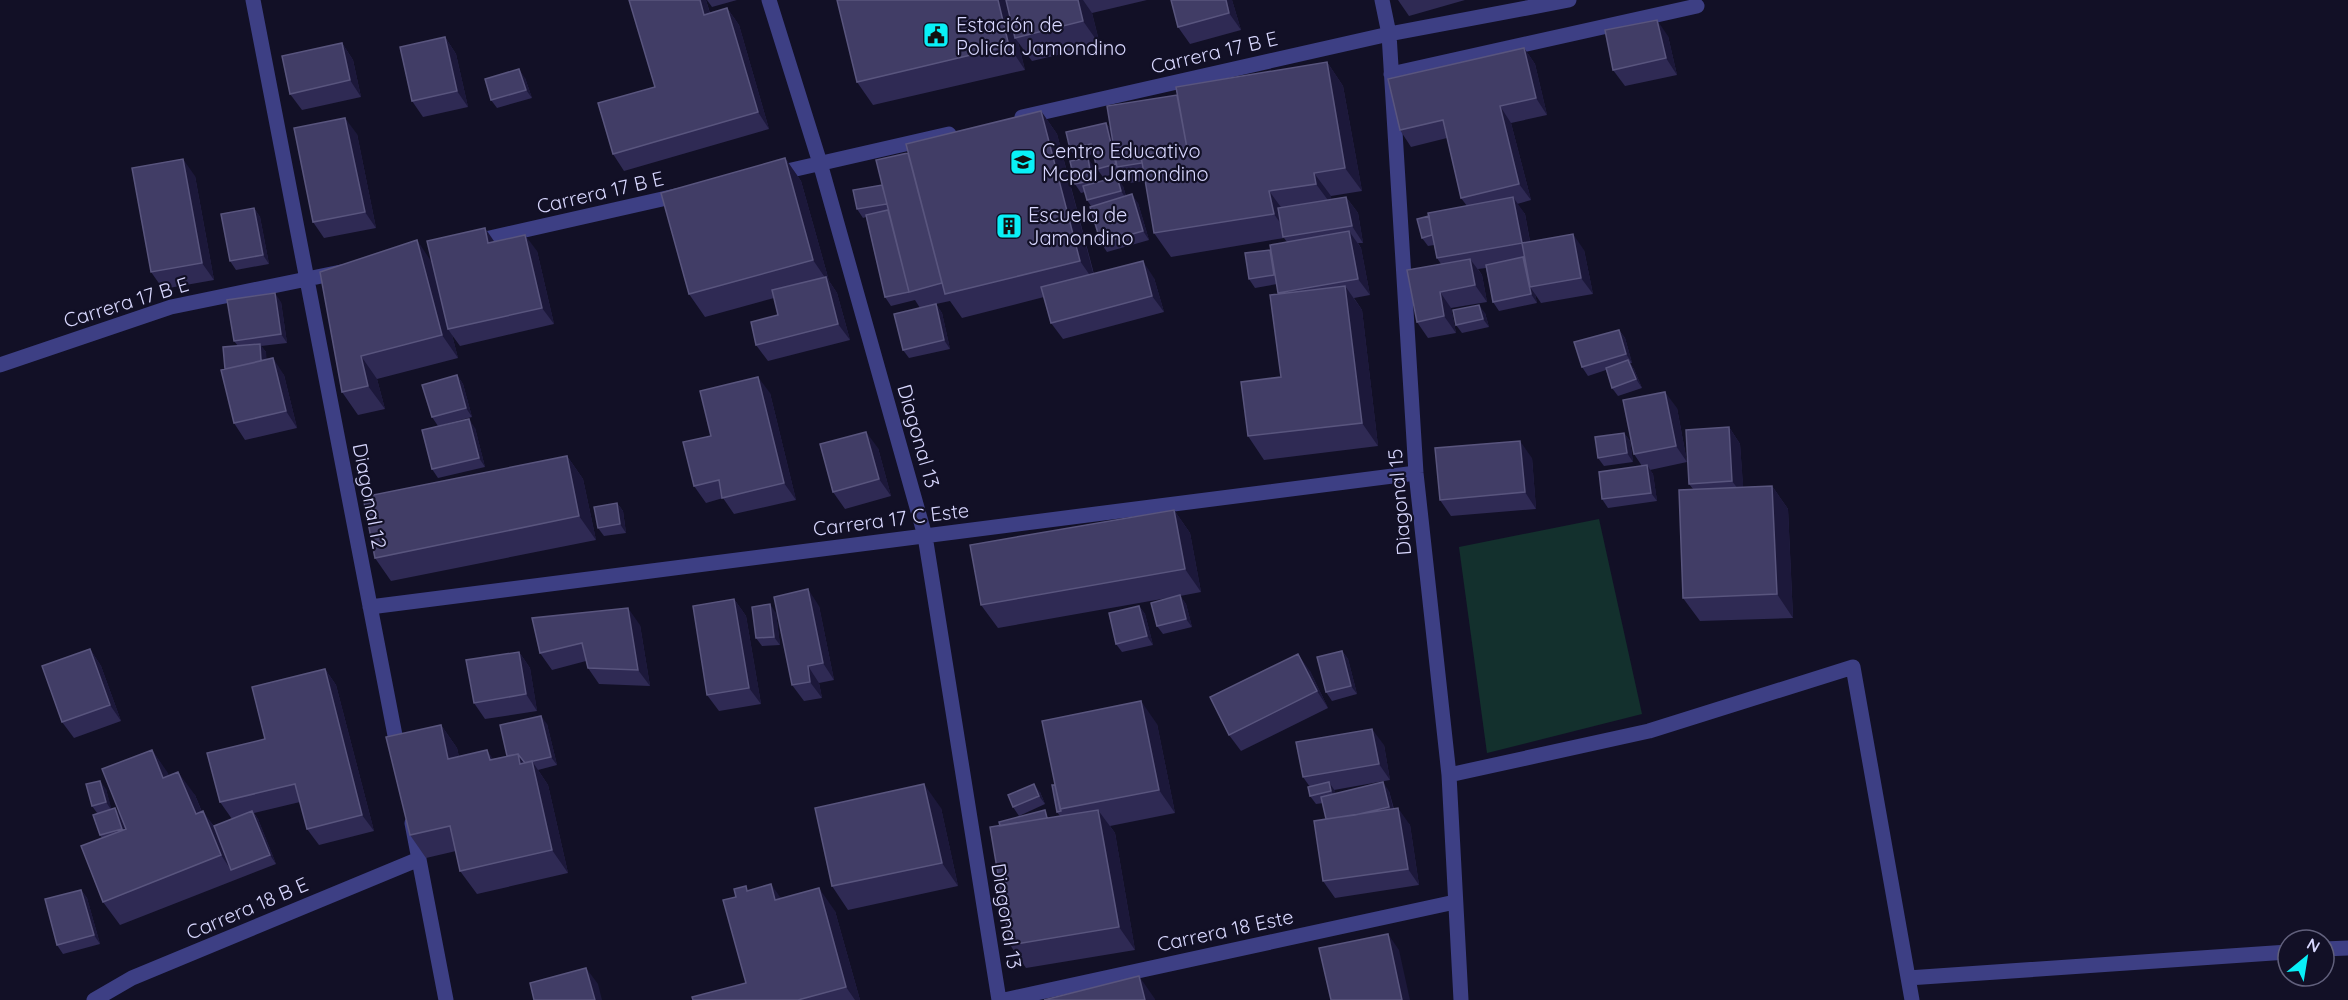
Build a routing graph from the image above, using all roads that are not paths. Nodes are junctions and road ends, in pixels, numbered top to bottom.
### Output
1 (253, 0) edge
2 (769, 0) edge
3 (1382, 0) edge
4 (1569, 0) edge
5 (1697, 6) dead end
6 (1389, 34) junction
7 (1391, 74) junction
8 (1006, 121) edge
9 (960, 131) edge
10 (820, 163) junction
11 (762, 176) edge
12 (692, 192) edge
13 (459, 245) edge
14 (354, 269) edge
15 (307, 280) junction
16 (0, 365) edge
17 (1416, 473) junction
18 (925, 536) junction
19 (370, 607) junction
20 (401, 767) edge
21 (1449, 775) junction
22 (410, 813) edge
23 (419, 859) junction
24 (1455, 902) junction
25 (2276, 953) edge
26 (1908, 978) junction
27 (94, 1000) edge
28 (446, 1000) edge
29 (999, 1000) edge
30 (1004, 1000) edge
31 (1461, 1000) edge
32 (1912, 1000) edge

1 - 15 street, Diagonal 12
2 - 10 street, Diagonal 13
3 - 6 street, Diagonal 15
4 - 6 street, Carrera 17 B E
5 - 7 street
6 - 7 street, Diagonal 15
6 - 8 street, Carrera 17 B E
7 - 17 street, Diagonal 15
9 - 10 street
10 - 11 street
10 - 18 street, Diagonal 13
12 - 13 street, Carrera 17 B E
14 - 15 street, Carrera 17 B E
15 - 16 street, Carrera 17 B E
15 - 19 street, Diagonal 12
17 - 18 street, Carrera 17 C Este
17 - 21 street, Diagonal 15
18 - 19 street, Carrera 17 C Este
18 - 29 street, Diagonal 13
19 - 20 street, Diagonal 12
21 - 24 street, Diagonal 15
21 - 26 street
22 - 23 street
23 - 27 street, Carrera 18 B E
23 - 28 street
24 - 30 street, Carrera 18 Este
24 - 31 street, Diagonal 15
25 - 26 street
26 - 32 street

